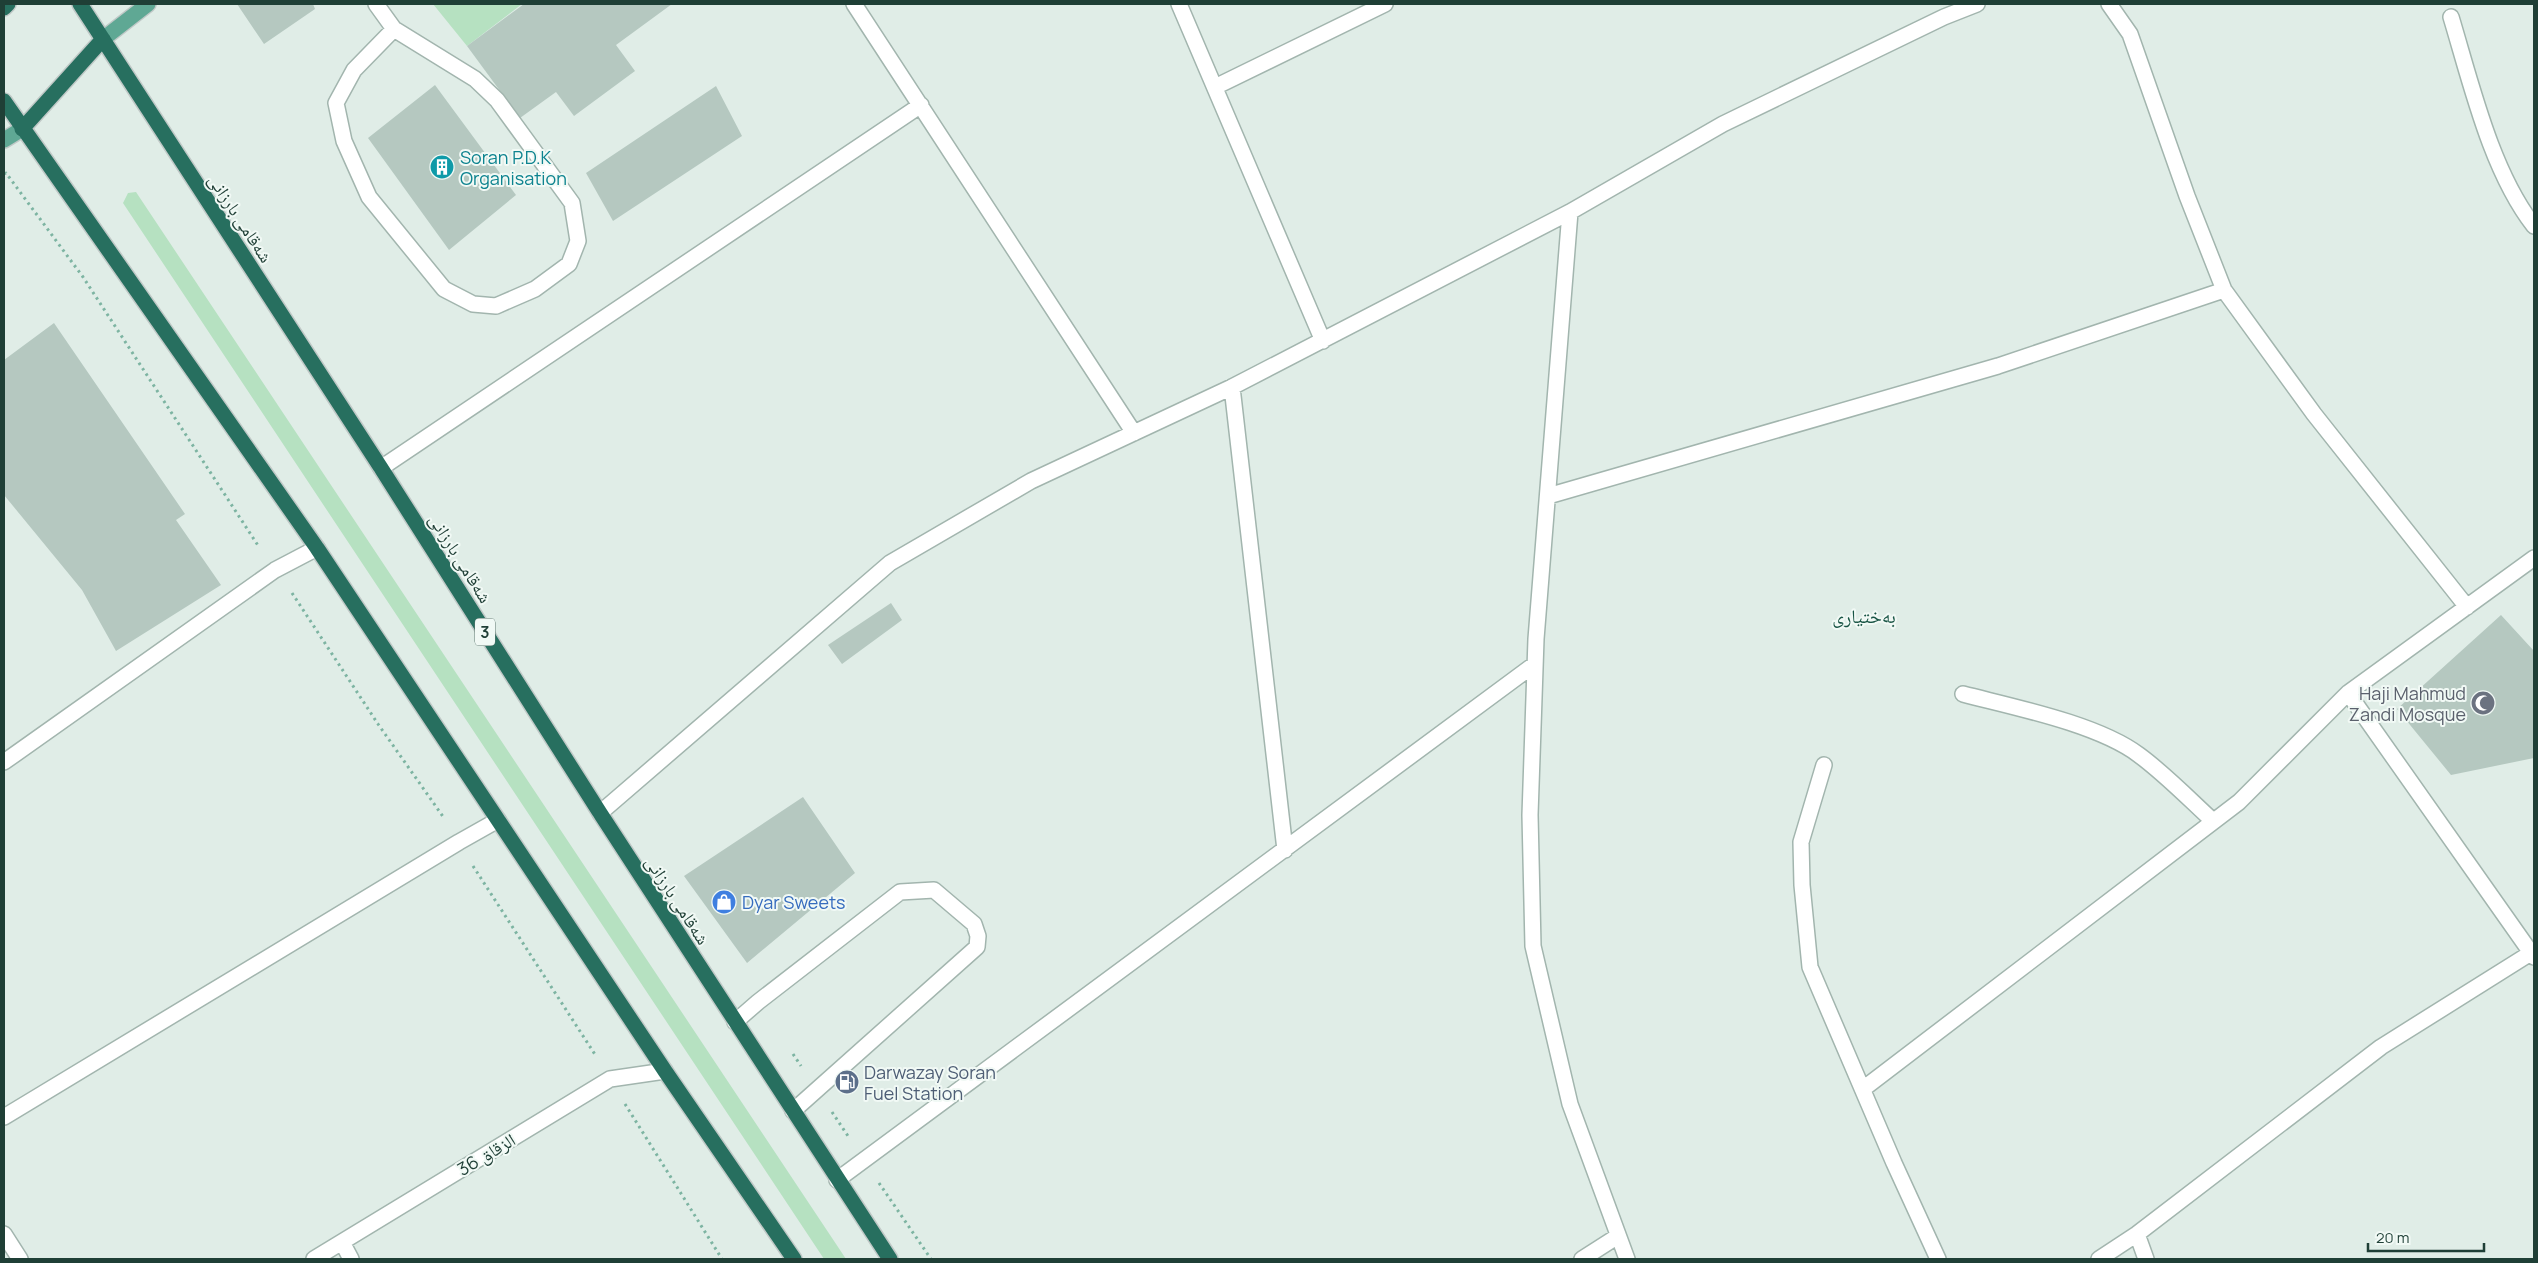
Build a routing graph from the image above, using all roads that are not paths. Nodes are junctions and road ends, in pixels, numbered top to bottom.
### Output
1 (8, 4) edge
2 (80, 4) edge
3 (148, 4) edge
4 (376, 4) edge
5 (854, 4) edge
6 (1179, 4) edge
7 (1385, 4) edge
8 (1977, 4) edge
9 (2109, 4) edge
10 (4, 8) edge
11 (2450, 16) dead end
12 (394, 29) junction
13 (103, 40) junction
14 (1215, 87) junction
15 (4, 101) edge
16 (921, 106) junction
17 (22, 128) junction
18 (4, 140) edge
19 (1570, 212) junction
20 (2534, 226) edge
21 (2224, 290) junction
22 (1322, 341) junction
23 (1232, 387) junction
24 (1134, 434) junction
25 (381, 468) junction
26 (1548, 496) junction
27 (317, 548) junction
28 (2531, 565) edge
29 (2467, 607) junction
30 (1535, 664) junction
31 (2348, 693) junction
32 (1962, 694) dead end
33 (4, 762) edge
34 (1824, 765) dead end
35 (600, 813) junction
36 (498, 820) junction
37 (2213, 821) junction
38 (1285, 850) junction
39 (2534, 954) edge
40 (735, 1022) junction
41 (666, 1071) junction
42 (1863, 1089) junction
43 (793, 1112) junction
44 (4, 1117) edge
45 (837, 1180) junction
46 (4, 1234) edge
47 (2137, 1234) junction
48 (1618, 1236) junction
49 (342, 1242) junction
50 (20, 1259) edge
51 (314, 1259) edge
52 (351, 1259) edge
53 (794, 1259) edge
54 (890, 1259) edge
55 (1582, 1259) edge
56 (1627, 1259) edge
57 (1938, 1259) edge
58 (2098, 1259) edge
59 (2146, 1259) edge

1 - 10 highway
2 - 13 highway, شەقامی بارزانی / 3
3 - 13 main road
4 - 12 street
5 - 16 street
6 - 14 street
7 - 14 street
8 - 19 street
9 - 21 street
11 - 20 street
12 - 12 street
13 - 17 highway
13 - 25 highway, شەقامی بارزانی / 3
14 - 22 street
15 - 17 highway
16 - 24 street
16 - 25 street
17 - 18 main road
17 - 27 highway
19 - 22 street
19 - 26 street
21 - 26 street
21 - 29 street
22 - 23 street
23 - 24 street
23 - 38 street
24 - 35 street
25 - 35 highway, شەقامی بارزانی / 3
26 - 30 street
27 - 33 street
27 - 36 highway
28 - 29 street
29 - 31 street
30 - 38 street
30 - 48 street
31 - 37 street
31 - 39 street
32 - 37 street
34 - 42 street
35 - 40 highway, شەقامی بارزانی / 3
36 - 41 highway
36 - 44 street
37 - 42 street
38 - 45 street
39 - 47 street
40 - 43 highway, شەقامی بارزانی / 3
40 - 43 street
41 - 49 street, الزقاق 36
41 - 53 highway
42 - 57 street
43 - 45 highway, شەقامی بارزانی / 3
45 - 54 highway, شەقامی بارزانی / 3
46 - 50 street
47 - 58 street
47 - 59 street
48 - 55 street
48 - 56 street
49 - 51 street, الزقاق 36
49 - 52 street

